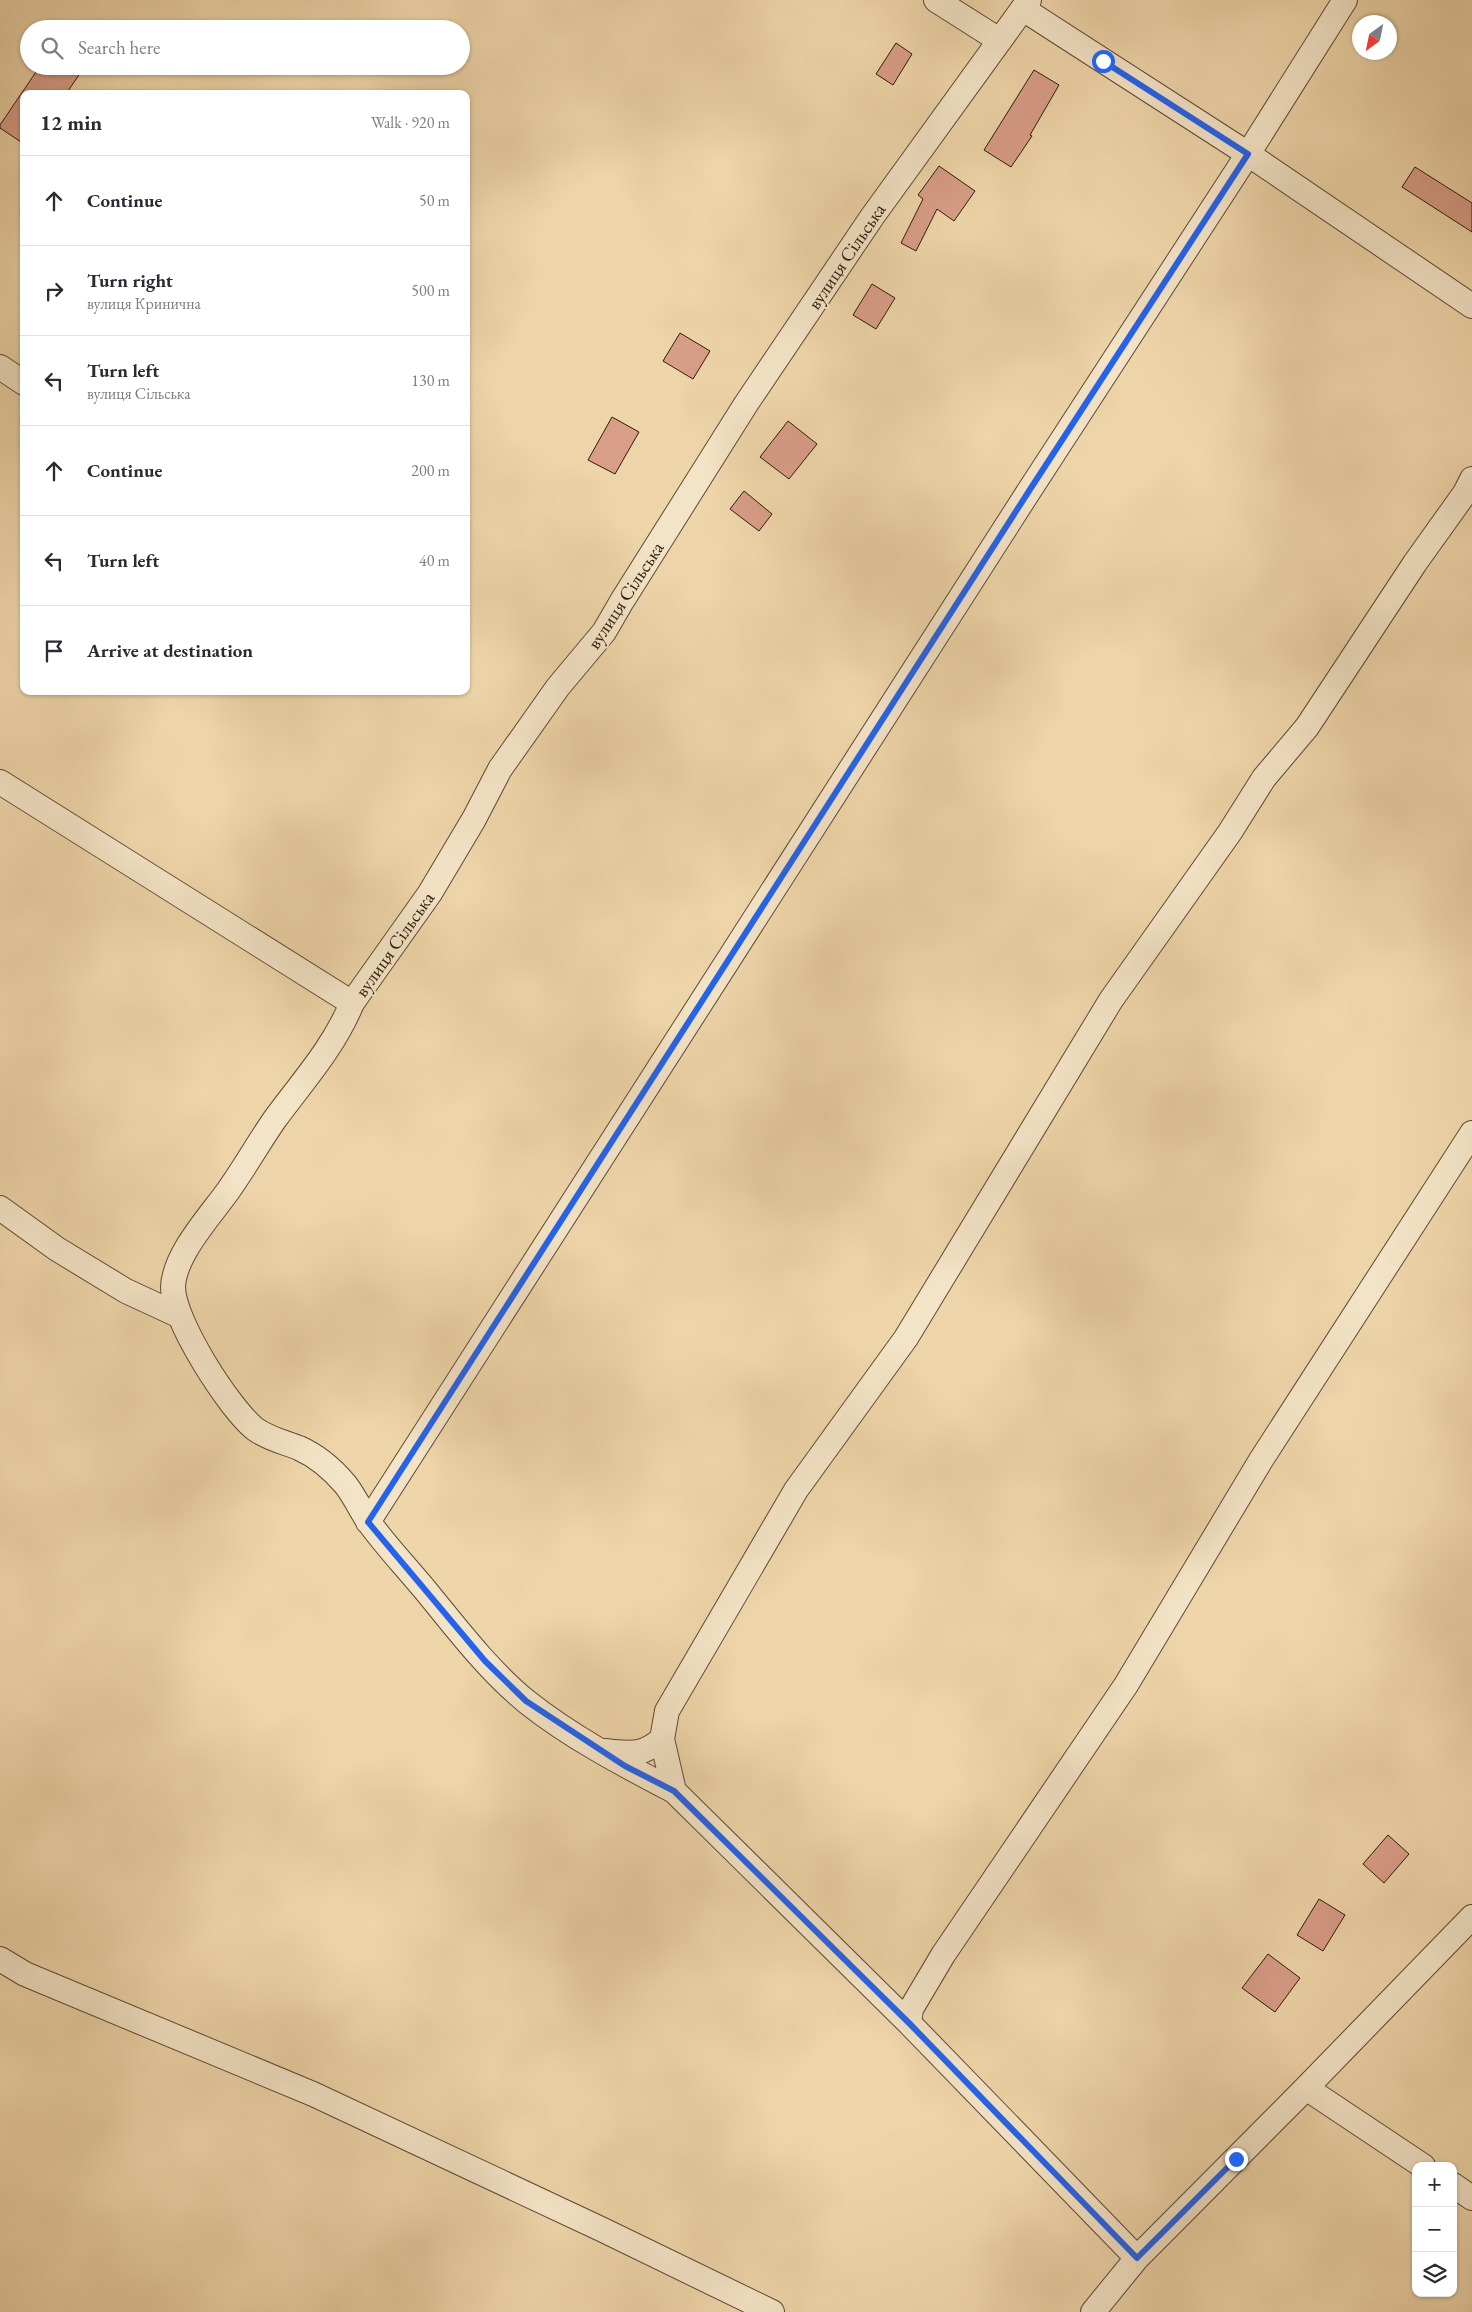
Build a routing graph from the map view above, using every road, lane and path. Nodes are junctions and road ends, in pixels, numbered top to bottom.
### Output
1 (936, 0) edge
2 (1344, 0) edge
3 (1026, 4) edge
4 (999, 40) junction
5 (1248, 154) junction
6 (1472, 306) edge
7 (0, 367) edge
8 (20, 380) edge
9 (1472, 479) edge
10 (3, 790) edge
11 (352, 1003) junction
12 (1472, 1133) edge
13 (0, 1208) edge
14 (180, 1316) junction
15 (368, 1522) junction
16 (662, 1739) junction
17 (603, 1751) junction
18 (674, 1791) junction
19 (1472, 1917) edge
20 (0, 1959) edge
21 (909, 2023) junction
22 (1306, 2088) junction
23 (1417, 2162) edge
24 (1457, 2189) edge
25 (1472, 2198) edge
26 (1137, 2258) junction
27 (772, 2312) edge
28 (1092, 2312) edge

1 - 4 street
2 - 5 street
3 - 4 street, вулиця Сільська
3 - 5 street
4 - 11 street, вулиця Сільська
5 - 6 street
5 - 15 street
7 - 8 street
9 - 16 street
10 - 11 street
11 - 14 street, вулиця Сільська
12 - 21 street
13 - 14 street
14 - 15 street, вулиця Сільська
15 - 17 street, вулиця Сільська
16 - 17 street
16 - 18 street
17 - 18 street, вулиця Сільська
18 - 21 street
19 - 22 street
20 - 27 street
21 - 26 street
22 - 23 street
22 - 26 street
24 - 25 street
26 - 28 street

